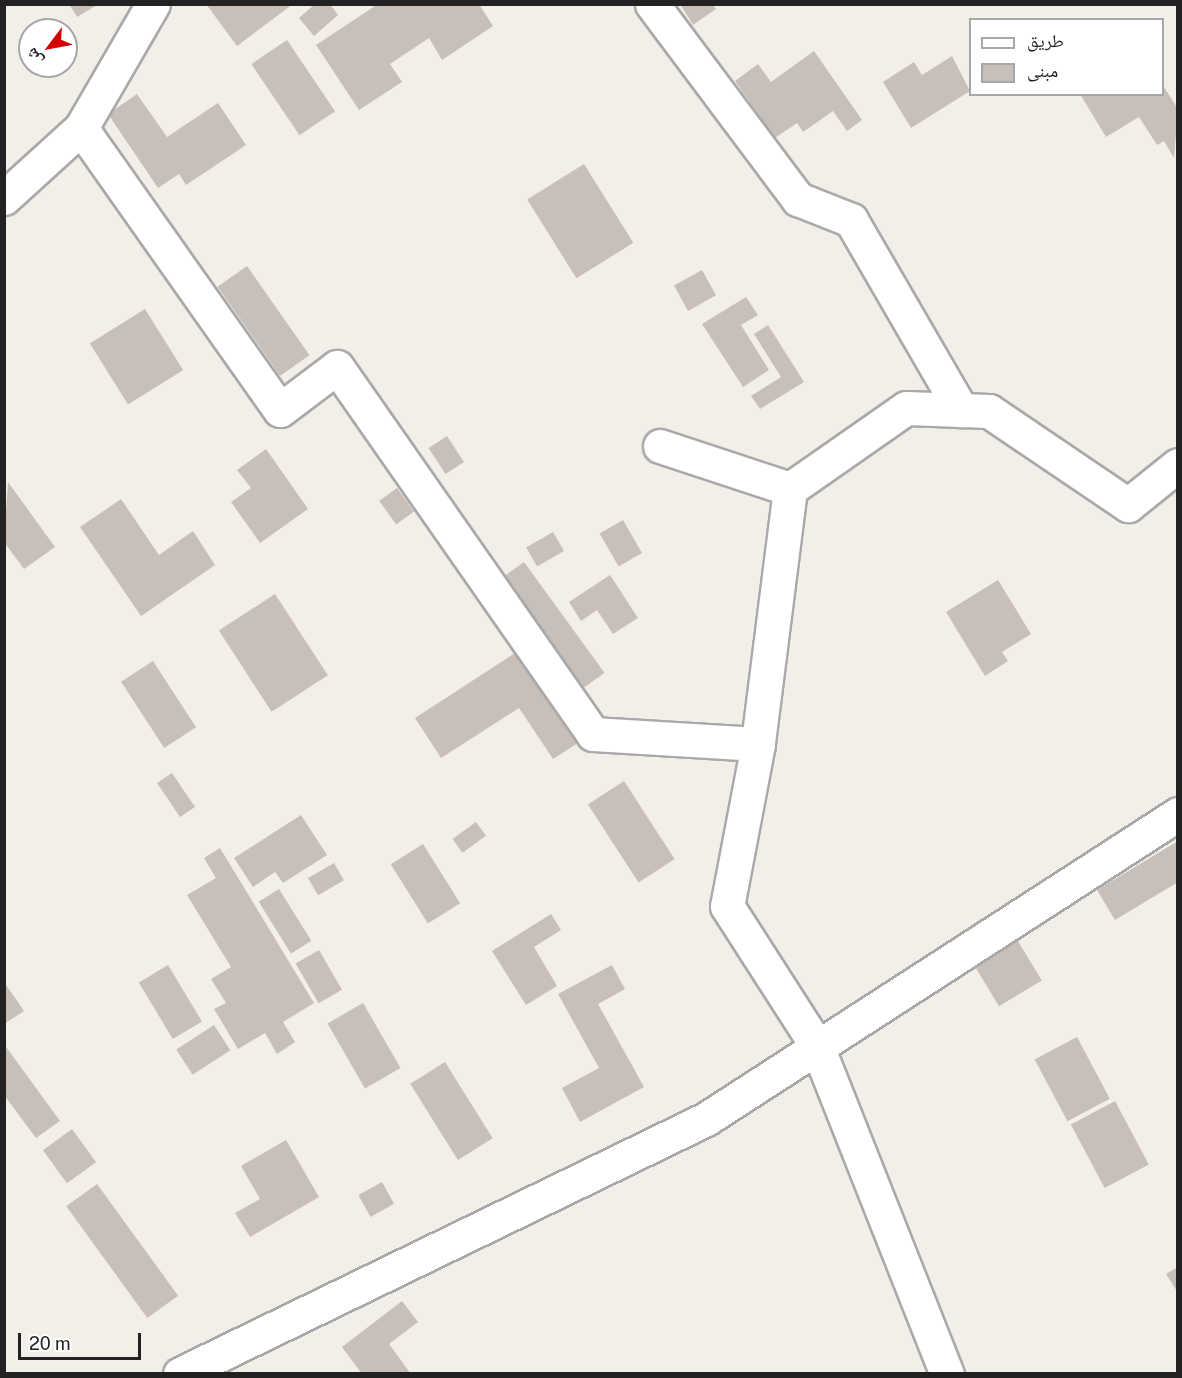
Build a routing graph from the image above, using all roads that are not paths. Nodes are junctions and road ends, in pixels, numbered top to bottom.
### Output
1 (153, 4) edge
2 (652, 4) edge
3 (81, 129) junction
4 (4, 198) edge
5 (960, 410) junction
6 (660, 446) dead end
7 (1178, 465) edge
8 (790, 489) junction
9 (758, 744) junction
10 (1178, 814) edge
11 (817, 1046) junction
12 (180, 1374) edge
13 (947, 1374) edge

1 - 3 street
2 - 5 street
3 - 4 street
3 - 9 street
5 - 7 street
5 - 8 street
6 - 8 street
8 - 9 street
9 - 11 street
10 - 11 street
11 - 12 street
11 - 13 street

